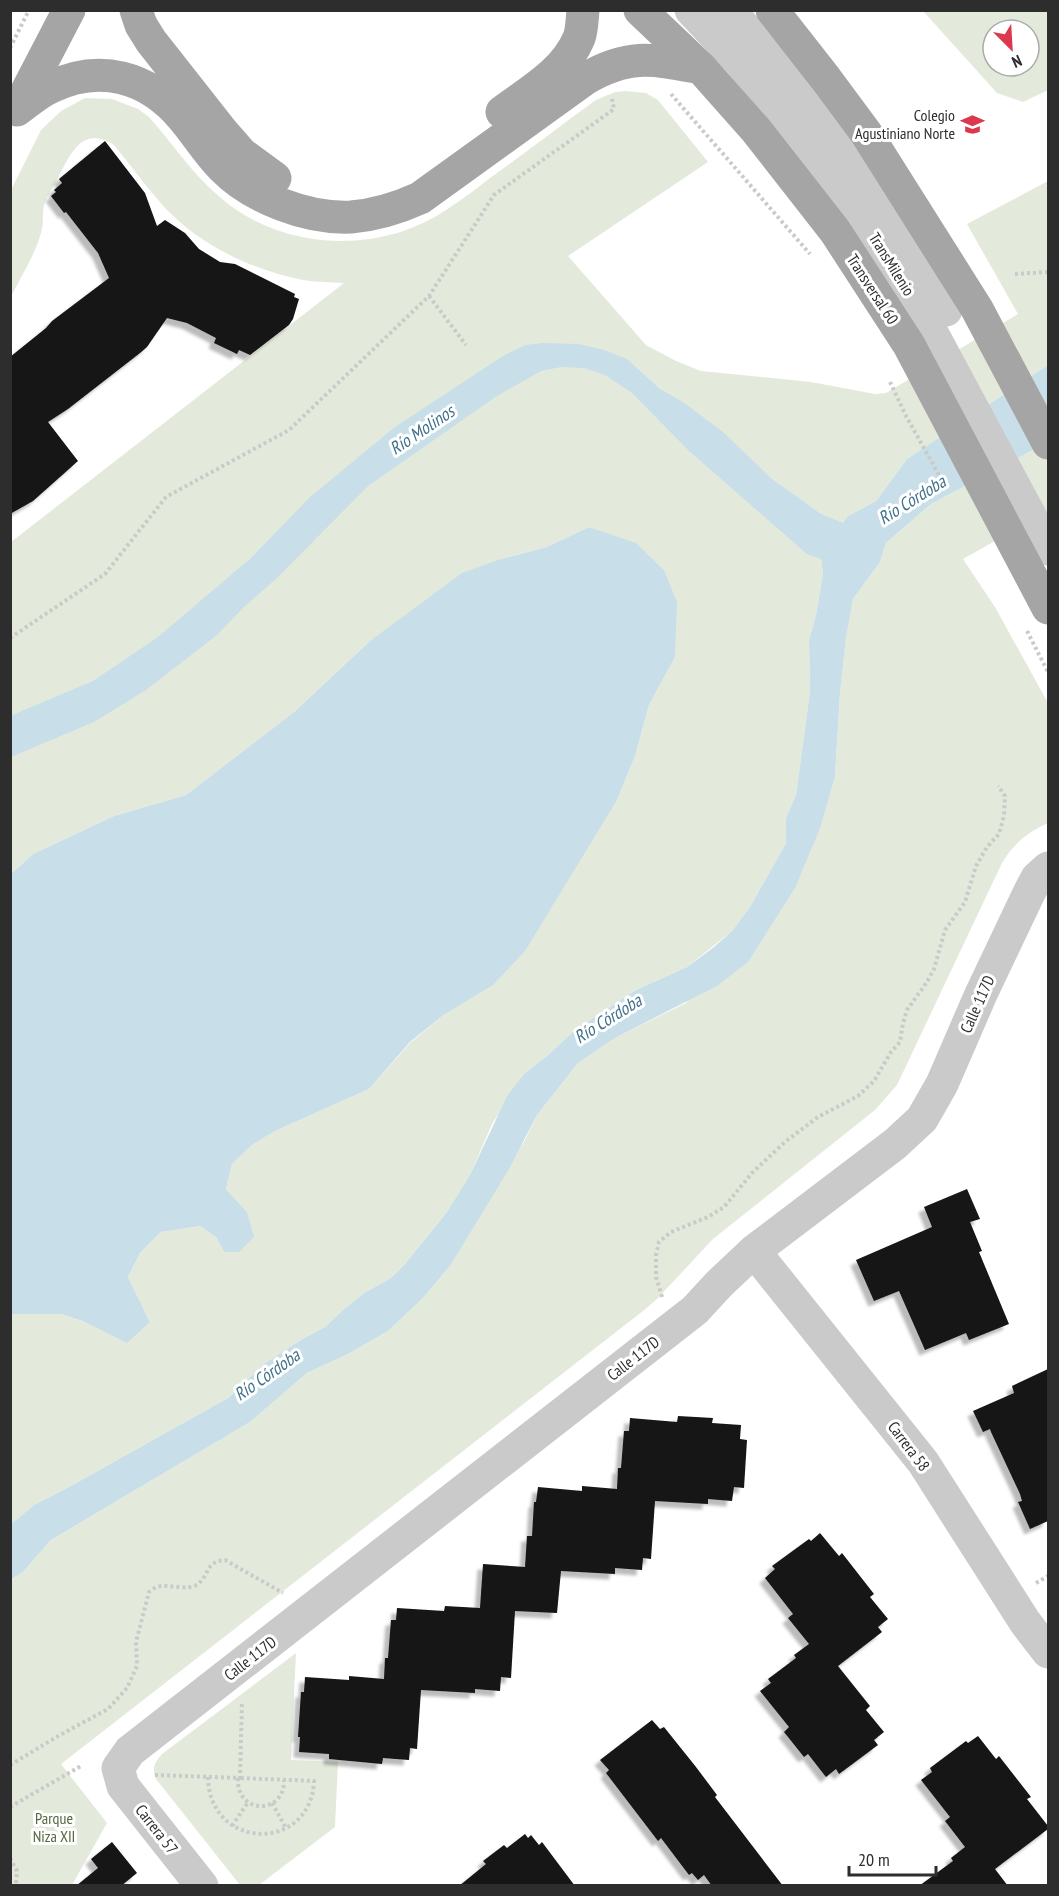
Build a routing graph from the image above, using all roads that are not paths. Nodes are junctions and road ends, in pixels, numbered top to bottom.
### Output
1 (69, 10) edge
2 (136, 10) edge
3 (583, 10) edge
4 (640, 10) edge
5 (691, 10) edge
6 (730, 10) edge
7 (772, 10) edge
8 (701, 68) junction
9 (14, 116) edge
10 (942, 327) junction
11 (1048, 443) edge
12 (1038, 532) edge
13 (1048, 608) edge
14 (1048, 868) edge
15 (754, 1251) junction
16 (1048, 1652) edge
17 (132, 1772) joint
18 (202, 1886) edge

1 - 9 main road
2 - 3 main road
4 - 8 main road, Transversal 60
5 - 10 street, TransMilenio
6 - 10 street, TransMilenio
7 - 10 main road, Transversal 60
8 - 9 main road
8 - 10 main road, Transversal 60
10 - 11 main road, Transversal 60
10 - 12 main road, Transversal 60
10 - 12 street, TransMilenio
12 - 13 main road, Transversal 60
14 - 15 street, Calle 117D
15 - 16 street, Carrera 58
15 - 17 street, Calle 117D
17 - 18 street, Carrera 57

